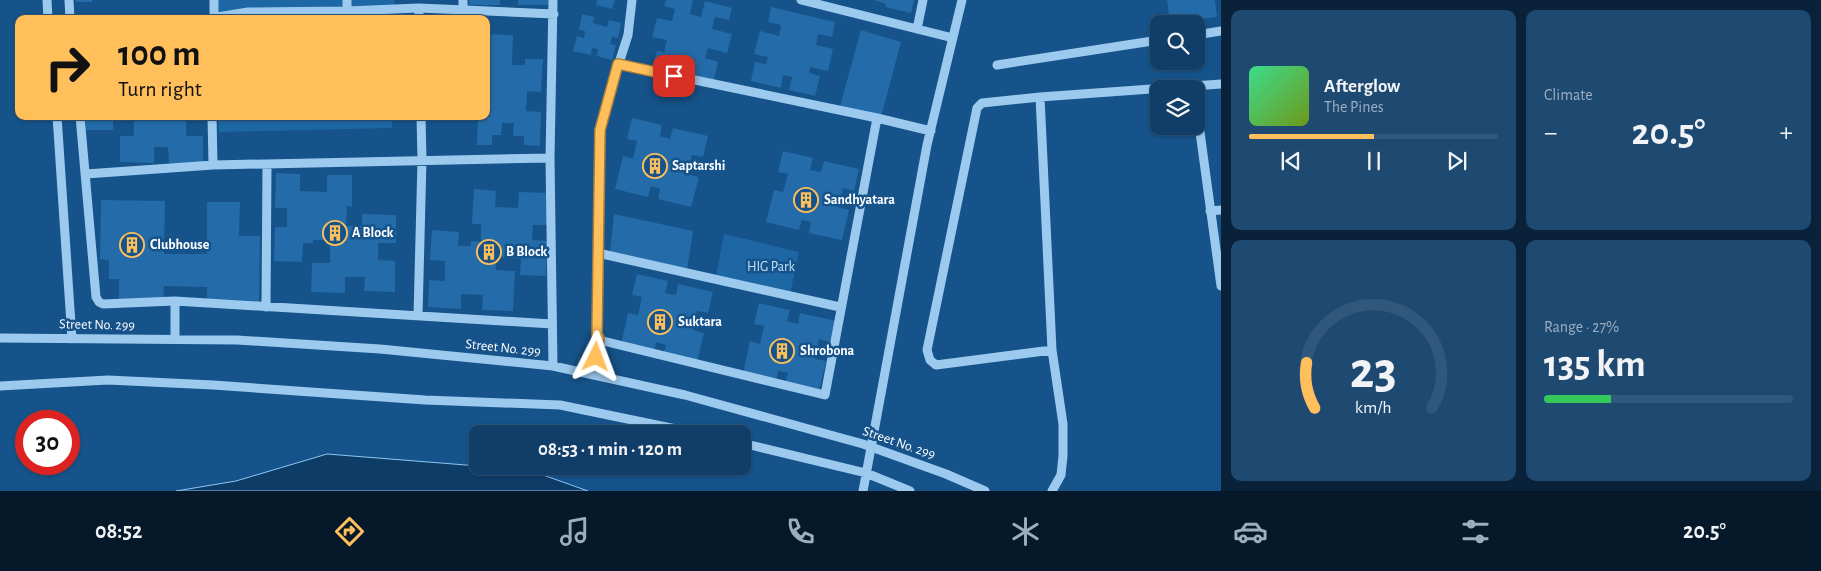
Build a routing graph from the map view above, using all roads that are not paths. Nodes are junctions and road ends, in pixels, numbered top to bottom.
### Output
1 (47, 0) edge
2 (69, 0) edge
3 (214, 0) edge
4 (347, 0) edge
5 (463, 0) edge
6 (553, 0) edge
7 (632, 0) edge
8 (801, 0) edge
9 (923, 0) edge
10 (962, 0) edge
11 (825, 3) edge
12 (419, 8) junction
13 (463, 10) junction
14 (347, 11) junction
15 (554, 14) junction
16 (48, 15) edge
17 (70, 15) edge
18 (211, 15) edge
19 (229, 15) edge
20 (419, 15) edge
21 (917, 29) junction
22 (1221, 31) edge
23 (1205, 34) edge
24 (953, 38) junction
25 (1150, 41) edge
26 (618, 64) junction
27 (998, 65) dead end
28 (1221, 84) edge
29 (1205, 86) edge
30 (1150, 91) edge
31 (1040, 97) junction
32 (878, 118) junction
33 (57, 120) edge
34 (80, 120) edge
35 (212, 120) edge
36 (421, 120) edge
37 (931, 131) junction
38 (1200, 135) edge
39 (550, 158) junction
40 (422, 160) junction
41 (267, 164) junction
42 (213, 165) junction
43 (86, 174) junction
44 (1221, 210) edge
45 (1210, 211) junction
46 (598, 253) junction
47 (1221, 286) edge
48 (175, 302) junction
49 (266, 307) junction
50 (840, 307) junction
51 (418, 316) junction
52 (552, 324) junction
53 (0, 338) edge
54 (599, 338) junction
55 (72, 339) junction
56 (175, 340) junction
57 (1052, 350) junction
58 (553, 366) junction
59 (593, 375) junction
60 (0, 386) edge
61 (657, 425) edge
62 (751, 445) edge
63 (872, 447) junction
64 (866, 474) junction
65 (863, 491) edge
66 (910, 491) edge
67 (985, 491) edge
68 (1052, 491) edge

1 - 16 street
2 - 17 street
3 - 18 street
4 - 14 street
5 - 13 street
6 - 15 street
7 - 26 street
8 - 11 street
9 - 21 street
10 - 24 street
11 - 21 street
12 - 13 street
12 - 14 street
12 - 20 street
13 - 15 street
14 - 19 street
15 - 39 street
21 - 24 street
22 - 23 street
24 - 37 street
25 - 27 street
26 - 32 street
26 - 46 street
28 - 29 street
30 - 31 street
31 - 57 street
31 - 57 street
32 - 37 street
32 - 50 street
33 - 55 street
34 - 43 street
35 - 42 street
36 - 40 street
37 - 63 street
38 - 45 street
39 - 40 street
39 - 52 street
40 - 41 street
40 - 51 street
41 - 42 street
41 - 49 street
42 - 43 street
43 - 48 street
44 - 45 street
45 - 47 street
46 - 50 street
46 - 54 street
48 - 49 street
48 - 56 street
49 - 51 street
50 - 54 street
51 - 52 street
52 - 58 street
53 - 55 street, Street No. 299
54 - 59 street
55 - 56 street, Street No. 299
56 - 58 street, Street No. 299
57 - 68 street
58 - 59 street, Street No. 299
59 - 63 street, Street No. 299
60 - 61 street
62 - 64 street
63 - 64 street
63 - 67 street, Street No. 299
64 - 65 street
64 - 66 street

